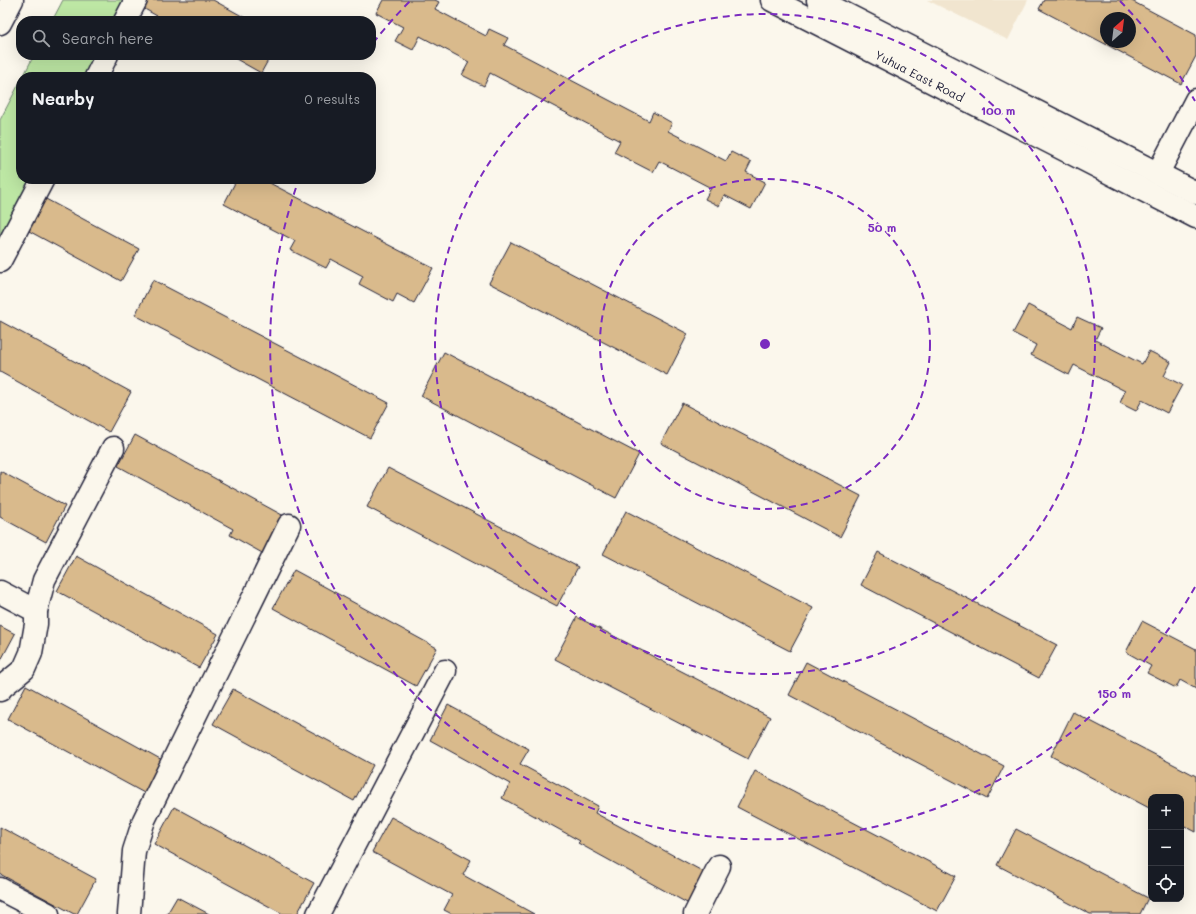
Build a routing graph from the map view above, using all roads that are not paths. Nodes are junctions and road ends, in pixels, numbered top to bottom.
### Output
1 (12, 0) edge
2 (136, 0) edge
3 (772, 0) edge
4 (818, 0) edge
5 (128, 16) edge
6 (0, 23) edge
7 (104, 60) edge
8 (98, 72) edge
9 (1196, 100) edge
10 (1158, 173) junction
11 (40, 184) edge
12 (1196, 193) edge
13 (1196, 217) edge
14 (0, 261) edge
15 (114, 448) dead end
16 (289, 525) dead end
17 (0, 592) edge
18 (36, 611) junction
19 (445, 671) dead end
20 (0, 690) edge
21 (719, 866) dead end
22 (0, 889) edge
23 (48, 914) edge
24 (129, 914) edge
25 (318, 914) edge
26 (695, 914) edge

1 - 6 street
2 - 5 street
3 - 13 street, Yuhua East Road
4 - 10 street, Yuhua East Road
7 - 8 street
9 - 10 street
10 - 12 street, Yuhua East Road
11 - 14 street
15 - 18 street
16 - 24 street
17 - 18 street
18 - 20 street
19 - 25 street
21 - 26 street
22 - 23 street

